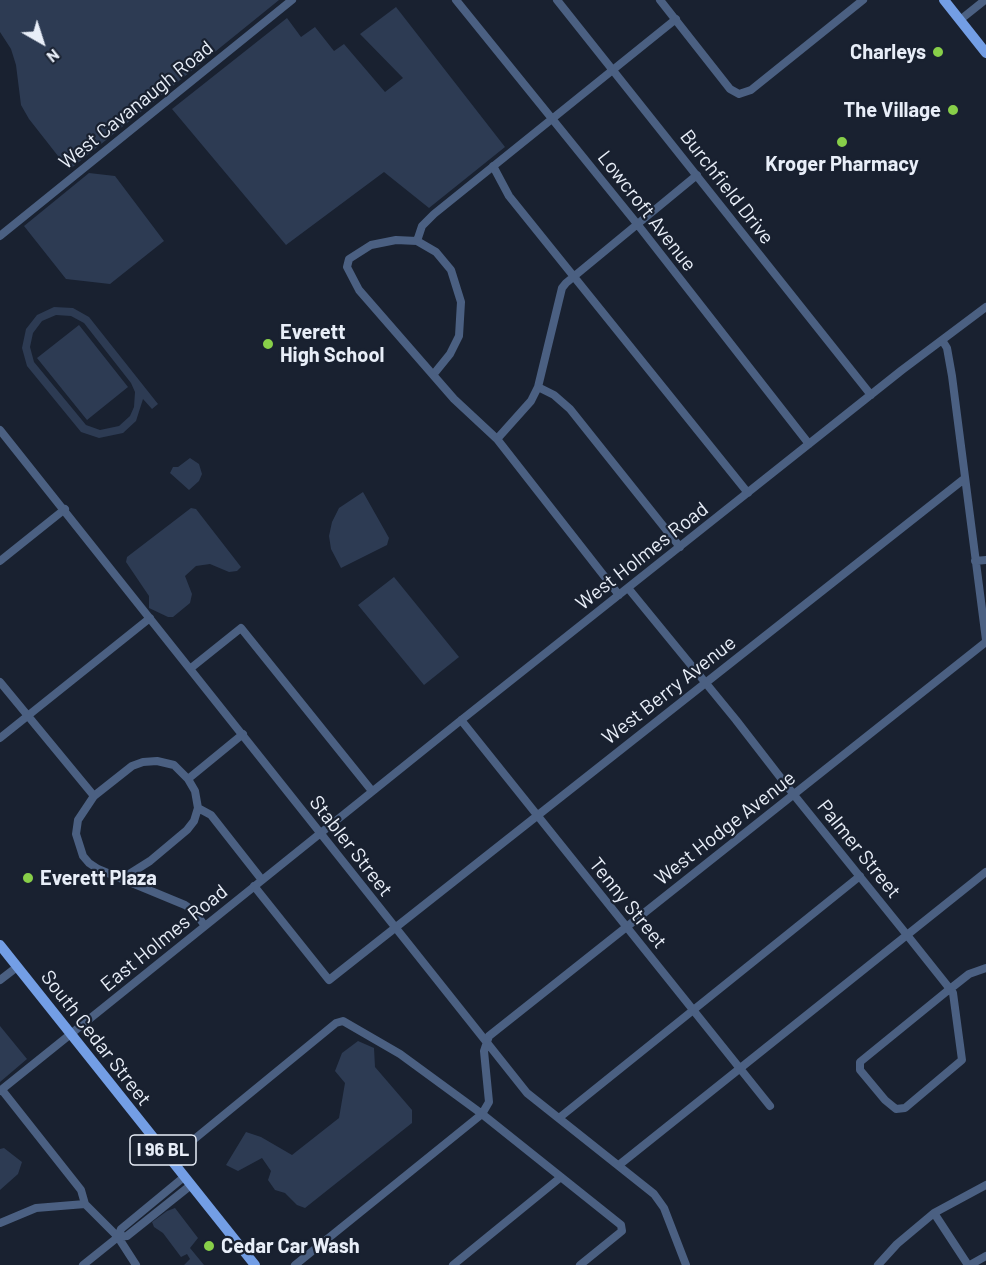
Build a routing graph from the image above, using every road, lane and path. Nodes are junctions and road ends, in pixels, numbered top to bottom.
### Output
1 (292, 0) edge
2 (456, 0) edge
3 (557, 0) edge
4 (660, 0) edge
5 (863, 0) edge
6 (944, 0) edge
7 (985, 0) edge
8 (676, 20) junction
9 (960, 20) junction
10 (986, 53) edge
11 (613, 70) junction
12 (552, 119) junction
13 (493, 166) junction
14 (697, 175) junction
15 (638, 225) junction
16 (0, 236) edge
17 (417, 241) junction
18 (574, 276) junction
19 (986, 307) edge
20 (942, 340) junction
21 (433, 375) junction
22 (538, 387) junction
23 (871, 395) junction
24 (0, 430) edge
25 (497, 439) junction
26 (809, 444) junction
27 (964, 479) junction
28 (748, 493) junction
29 (65, 509) junction
30 (680, 547) junction
31 (986, 560) edge
32 (0, 561) edge
33 (975, 561) junction
34 (628, 588) junction
35 (620, 595) junction
36 (150, 618) junction
37 (986, 641) edge
38 (191, 668) junction
39 (0, 682) edge
40 (705, 683) junction
41 (28, 715) junction
42 (461, 720) junction
43 (243, 734) junction
44 (0, 738) edge
45 (188, 779) junction
46 (372, 791) junction
47 (794, 795) junction
48 (94, 796) junction
49 (198, 808) junction
50 (536, 817) junction
51 (320, 833) junction
52 (986, 872) edge
53 (860, 876) junction
54 (123, 878) junction
55 (262, 880) junction
56 (254, 886) junction
57 (205, 926) junction
58 (626, 927) junction
59 (395, 928) junction
60 (907, 935) junction
61 (0, 945) edge
62 (17, 967) junction
63 (986, 968) edge
64 (0, 980) edge
65 (950, 989) junction
66 (693, 1010) junction
67 (70, 1035) junction
68 (485, 1041) junction
69 (740, 1069) junction
70 (1, 1090) edge
71 (770, 1106) dead end
72 (482, 1114) junction
73 (559, 1118) junction
74 (170, 1159) junction
75 (620, 1165) junction
76 (561, 1177) junction
77 (188, 1181) junction
78 (986, 1185) edge
79 (85, 1204) junction
80 (934, 1213) junction
81 (0, 1223) edge
82 (118, 1237) junction
83 (986, 1256) edge
84 (83, 1265) edge
85 (136, 1265) edge
86 (255, 1265) edge
87 (295, 1265) edge
88 (453, 1265) edge
89 (580, 1265) edge
90 (686, 1265) edge
91 (878, 1265) edge
92 (969, 1265) edge

1 - 16 street, West Cavanaugh Road
2 - 12 street, Lowcroft Avenue
3 - 11 street, Burchfield Drive
4 - 8 street
5 - 8 street
6 - 9 main road
7 - 9 street
8 - 11 street
9 - 10 main road
11 - 12 street
11 - 14 street, Burchfield Drive
12 - 13 street
12 - 15 street, Lowcroft Avenue
13 - 17 street
13 - 18 street
14 - 15 street
14 - 23 street, Burchfield Drive
15 - 18 street
15 - 26 street, Lowcroft Avenue
17 - 21 street
17 - 21 street
18 - 22 street
18 - 28 street
19 - 20 street, West Holmes Road
20 - 23 street, West Holmes Road
20 - 27 street
21 - 25 street
22 - 25 street
22 - 30 street
23 - 26 street, West Holmes Road
24 - 29 street, Stabler Street
25 - 35 street
26 - 28 street, West Holmes Road
27 - 33 street
27 - 40 street, West Berry Avenue
28 - 30 street, West Holmes Road
29 - 32 street
29 - 36 street, Stabler Street
30 - 34 street, West Holmes Road
31 - 33 street
33 - 37 street
34 - 35 street, West Holmes Road
34 - 40 street, Palmer Street
35 - 42 street, West Holmes Road
36 - 38 street, Stabler Street
36 - 41 street
37 - 47 street, West Hodge Avenue
38 - 43 street, Stabler Street
38 - 46 street
39 - 41 street
40 - 47 street, Palmer Street
40 - 50 street, West Berry Avenue
41 - 44 street
41 - 48 street
42 - 46 street, West Holmes Road
42 - 50 street, Tenny Street
43 - 45 street
43 - 51 street, Stabler Street
45 - 48 street
45 - 49 street
46 - 51 street, West Holmes Road
47 - 53 street, Palmer Street
47 - 58 street, West Hodge Avenue
48 - 54 street
49 - 54 street
49 - 55 street
50 - 58 street, Tenny Street
50 - 59 street, West Berry Avenue
51 - 55 street, East Holmes Road
51 - 59 street, Stabler Street
52 - 60 street
53 - 60 street, Palmer Street
53 - 66 street
54 - 57 street
55 - 56 street, East Holmes Road
56 - 57 street, East Holmes Road
56 - 59 street, West Berry Avenue
57 - 67 street, East Holmes Road
58 - 66 street, Tenny Street
58 - 68 street, West Hodge Avenue
59 - 68 street, Stabler Street
60 - 65 street, Palmer Street
60 - 69 street
61 - 62 main road, South Cedar Street / I 96 BL
62 - 64 street
62 - 67 main road, South Cedar Street / I 96 BL
63 - 65 street
65 - 65 street, Palmer Street
66 - 69 street, Tenny Street
66 - 73 street
67 - 70 street, East Holmes Road
67 - 74 main road, South Cedar Street / I 96 BL
68 - 72 street
68 - 73 street, Stabler Street
69 - 71 street, Tenny Street
69 - 75 street
70 - 79 street
72 - 74 street
72 - 76 street
72 - 87 street
73 - 75 street, Stabler Street
74 - 77 main road, South Cedar Street / I 96 BL
75 - 90 street, Stabler Street
76 - 88 street
76 - 89 street
77 - 82 street
77 - 86 main road, South Cedar Street / I 96 BL
78 - 80 street
79 - 81 street
79 - 82 street
80 - 91 street
80 - 92 street
82 - 84 street
82 - 85 street
83 - 92 street

